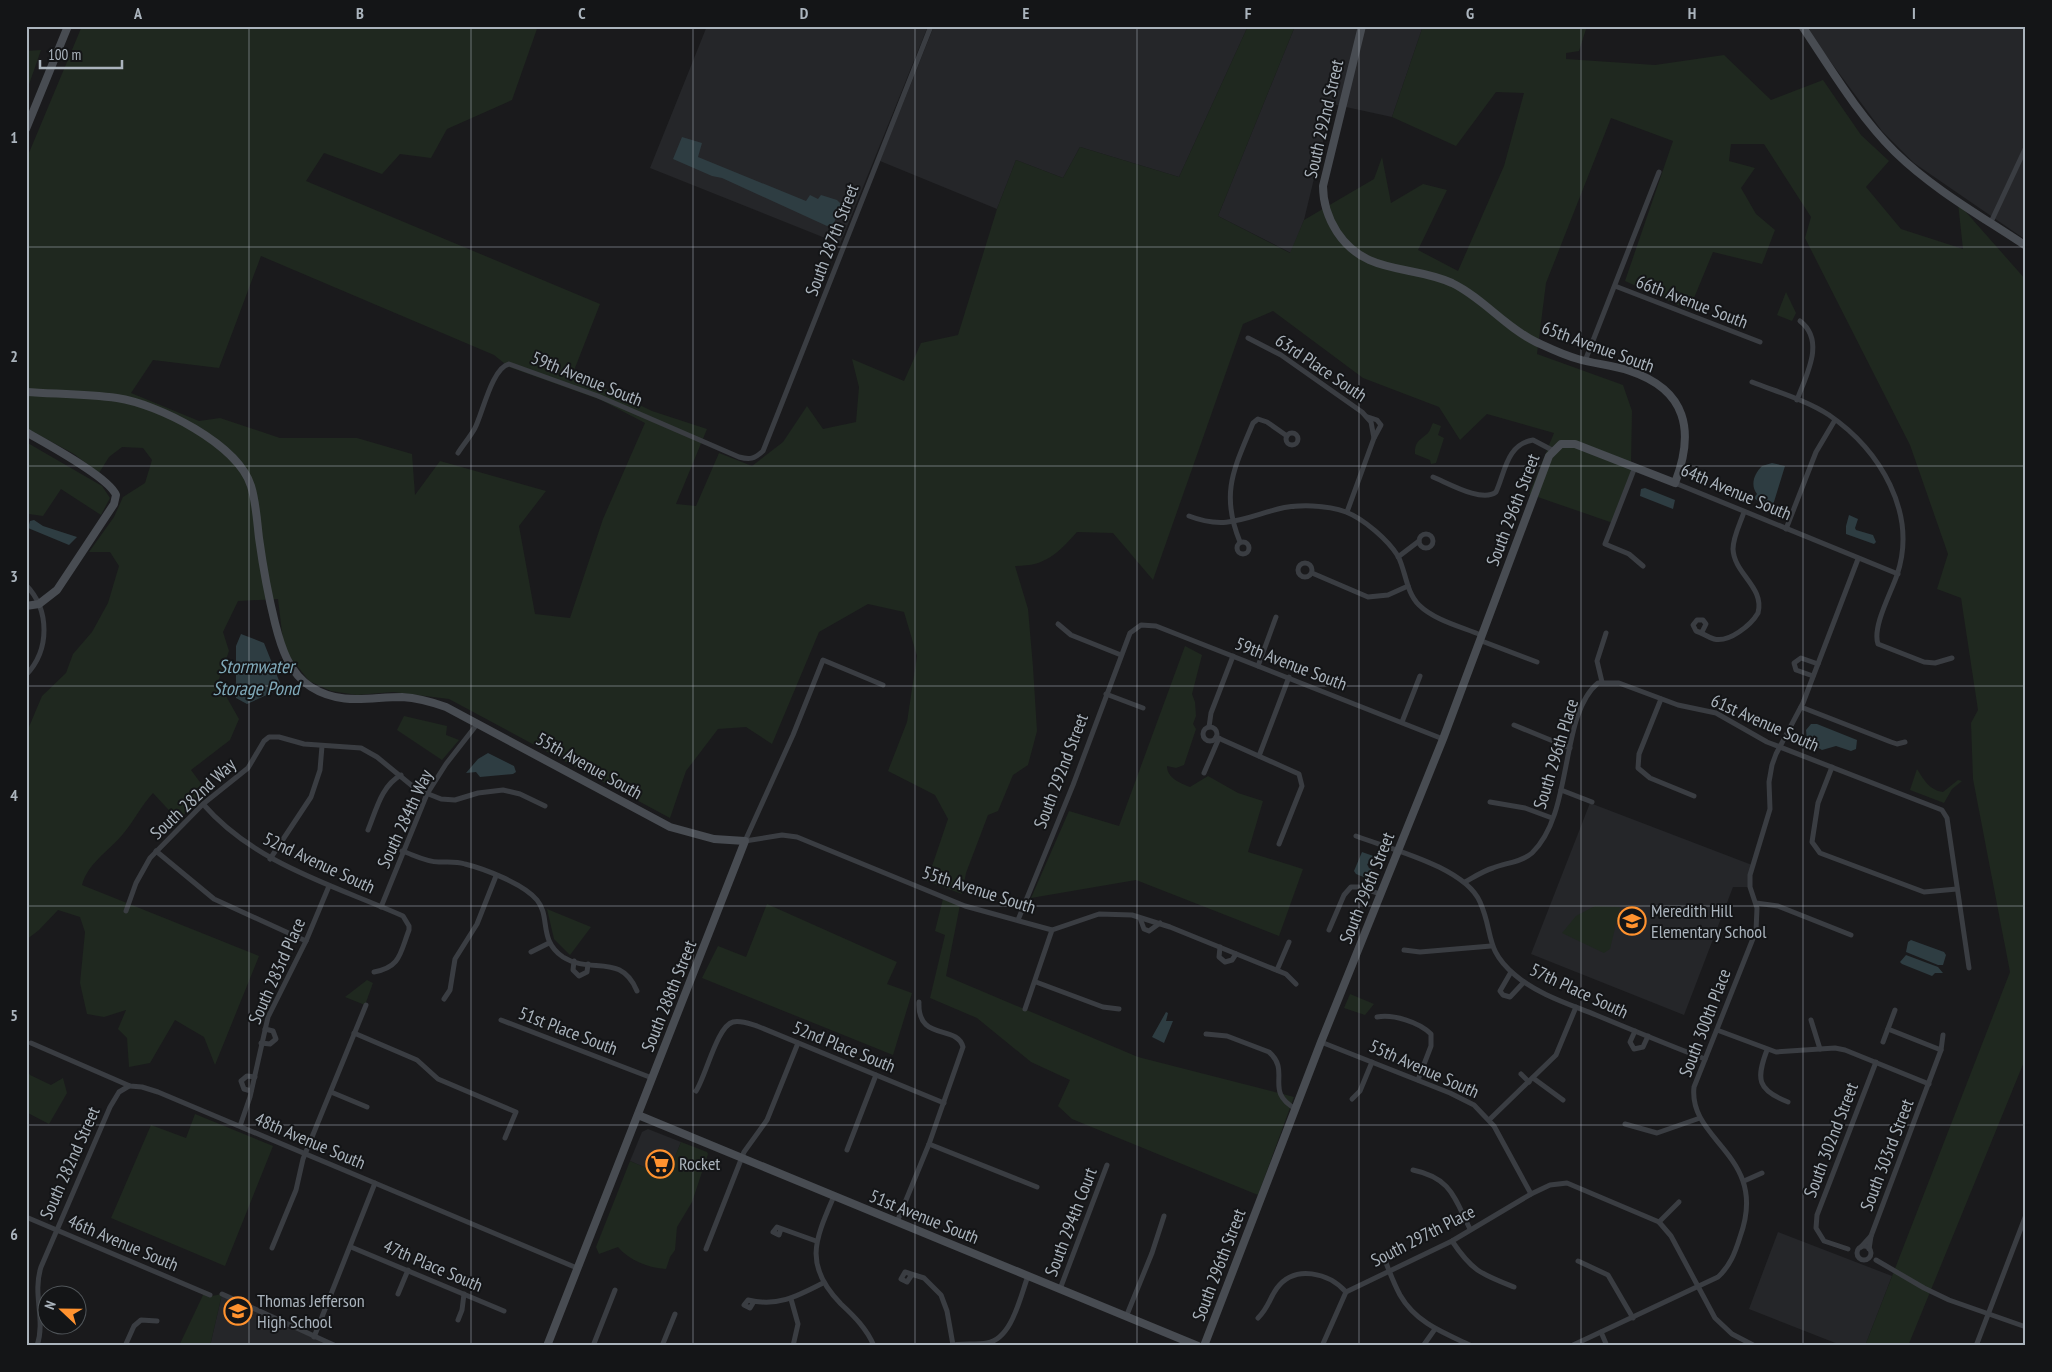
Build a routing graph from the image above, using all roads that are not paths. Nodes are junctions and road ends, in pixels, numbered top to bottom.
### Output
1 (68, 26) edge
2 (931, 26) edge
3 (1362, 26) edge
4 (1802, 26) edge
5 (26, 129) edge
6 (2026, 146) edge
7 (1659, 172) dead end
8 (1991, 222) junction
9 (1346, 244) joint
10 (2026, 246) edge
11 (1614, 286) junction
12 (1800, 321) dead end
13 (1248, 338) dead end
14 (1760, 342) dead end
15 (1585, 361) junction
16 (1752, 382) dead end
17 (26, 392) edge
18 (1797, 400) junction
19 (1368, 417) junction
20 (1835, 420) junction
21 (26, 432) edge
22 (1287, 436) dead end
23 (1374, 438) junction
24 (1561, 444) joint
25 (1552, 450) junction
26 (458, 454) dead end
27 (752, 459) joint
28 (1635, 466) junction
29 (1433, 477) dead end
30 (1675, 483) junction
31 (1347, 512) junction
32 (1744, 512) junction
33 (1189, 516) dead end
34 (1232, 523) junction
35 (1786, 529) junction
36 (1419, 541) dead end
37 (1240, 542) dead end
38 (1398, 557) junction
39 (1858, 560) junction
40 (1643, 566) dead end
41 (1312, 573) dead end
42 (1898, 574) junction
43 (26, 585) edge
44 (1408, 586) junction
45 (39, 604) junction
46 (26, 606) edge
47 (1276, 617) dead end
48 (1058, 624) dead end
49 (1702, 632) dead end
50 (1606, 633) dead end
51 (1130, 634) joint
52 (1480, 637) junction
53 (1121, 655) junction
54 (1233, 656) junction
55 (1952, 658) dead end
56 (1537, 662) dead end
57 (1818, 664) junction
58 (1258, 666) junction
59 (26, 675) edge
60 (1420, 676) dead end
61 (1813, 676) junction
62 (1289, 678) junction
63 (1602, 682) junction
64 (883, 685) dead end
65 (1106, 694) junction
66 (1661, 699) junction
67 (1801, 707) junction
68 (1143, 708) dead end
69 (478, 722) junction
70 (1402, 722) junction
71 (1514, 725) dead end
72 (1209, 727) junction
73 (1218, 738) junction
74 (1443, 739) junction
75 (1905, 742) dead end
76 (322, 746) junction
77 (1780, 747) junction
78 (1570, 748) junction
79 (1260, 756) junction
80 (1832, 767) junction
81 (1204, 773) dead end
82 (401, 775) junction
83 (1561, 790) junction
84 (427, 794) junction
85 (1694, 796) dead end
86 (1490, 802) dead end
87 (1592, 802) dead end
88 (203, 804) junction
89 (545, 806) dead end
90 (1552, 818) junction
91 (368, 830) dead end
92 (1356, 836) dead end
93 (745, 840) junction
94 (1279, 844) dead end
95 (156, 851) junction
96 (402, 851) junction
97 (1398, 851) junction
98 (270, 859) junction
99 (496, 876) junction
100 (1466, 882) junction
101 (329, 886) junction
102 (1957, 889) junction
103 (1380, 894) junction
104 (1756, 903) junction
105 (381, 907) junction
106 (126, 911) dead end
107 (1140, 918) junction
108 (1018, 920) junction
109 (1160, 923) junction
110 (1052, 930) junction
111 (1329, 930) dead end
112 (1852, 935) dead end
113 (306, 941) junction
114 (1289, 942) dead end
115 (549, 943) junction
116 (1491, 946) junction
117 (1220, 947) junction
118 (1404, 950) dead end
119 (531, 952) dead end
120 (1236, 954) junction
121 (574, 961) junction
122 (588, 964) junction
123 (1968, 968) dead end
124 (1277, 970) junction
125 (374, 972) dead end
126 (1511, 972) junction
127 (1036, 982) junction
128 (1524, 982) junction
129 (1296, 984) dead end
130 (637, 991) dead end
131 (444, 999) dead end
132 (919, 1002) dead end
133 (366, 1005) dead end
134 (1576, 1007) junction
135 (1025, 1009) dead end
136 (1120, 1009) dead end
137 (1895, 1010) dead end
138 (1377, 1017) dead end
139 (501, 1020) dead end
140 (1811, 1020) dead end
141 (265, 1028) junction
142 (1717, 1030) junction
143 (1888, 1030) junction
144 (1635, 1031) junction
145 (354, 1033) junction
146 (1206, 1034) dead end
147 (1943, 1035) dead end
148 (1648, 1036) junction
149 (798, 1042) junction
150 (1321, 1042) junction
151 (1883, 1042) dead end
152 (32, 1043) dead end
153 (262, 1043) junction
154 (1820, 1049) junction
155 (1767, 1050) junction
156 (1941, 1050) junction
157 (1705, 1060) junction
158 (1372, 1062) junction
159 (1876, 1062) junction
160 (876, 1074) junction
161 (1521, 1074) dead end
162 (255, 1077) junction
163 (652, 1078) junction
164 (1418, 1080) junction
165 (1531, 1080) junction
166 (1929, 1084) junction
167 (130, 1086) junction
168 (251, 1091) junction
169 (696, 1091) dead end
170 (331, 1092) junction
171 (1352, 1099) dead end
172 (1563, 1100) dead end
173 (1788, 1102) dead end
174 (944, 1103) junction
175 (367, 1107) dead end
176 (1296, 1109) junction
177 (638, 1116) junction
178 (1700, 1118) junction
179 (1489, 1120) junction
180 (1625, 1124) dead end
181 (240, 1126) junction
182 (505, 1138) dead end
183 (929, 1144) junction
184 (847, 1150) dead end
185 (305, 1154) junction
186 (741, 1158) junction
187 (1107, 1165) dead end
188 (1413, 1170) dead end
189 (1762, 1173) dead end
190 (1744, 1181) junction
191 (375, 1183) junction
192 (1037, 1187) dead end
193 (1531, 1194) junction
194 (834, 1196) junction
195 (1679, 1202) dead end
196 (2026, 1214) edge
197 (1164, 1216) dead end
198 (26, 1217) edge
199 (897, 1222) junction
200 (1659, 1222) junction
201 (56, 1229) junction
202 (781, 1229) dead end
203 (1470, 1229) junction
204 (1870, 1236) junction
205 (816, 1240) junction
206 (1452, 1241) junction
207 (351, 1247) junction
208 (1861, 1247) junction
209 (272, 1248) dead end
210 (706, 1249) dead end
211 (1848, 1249) junction
212 (1870, 1250) junction
213 (1383, 1255) dead end
214 (1857, 1255) junction
215 (1866, 1259) junction
216 (1876, 1260) junction
217 (1578, 1261) dead end
218 (577, 1268) junction
219 (1389, 1269) junction
220 (408, 1270) junction
221 (911, 1276) dead end
222 (1028, 1276) junction
223 (823, 1283) junction
224 (1698, 1286) junction
225 (1514, 1287) dead end
226 (1060, 1289) junction
227 (615, 1290) dead end
228 (1346, 1292) junction
229 (222, 1294) dead end
230 (398, 1294) dead end
231 (464, 1294) junction
232 (210, 1295) dead end
233 (791, 1299) junction
234 (753, 1303) dead end
235 (504, 1311) dead end
236 (675, 1314) dead end
237 (1987, 1314) junction
238 (1126, 1317) junction
239 (1258, 1318) dead end
240 (1633, 1318) junction
241 (458, 1320) dead end
242 (157, 1322) dead end
243 (2026, 1327) edge
244 (1435, 1329) junction
245 (1601, 1332) junction
246 (314, 1337) junction
247 (950, 1345) edge
248 (37, 1346) edge
249 (125, 1346) edge
250 (336, 1346) edge
251 (547, 1346) edge
252 (593, 1346) edge
253 (662, 1346) edge
254 (793, 1346) edge
255 (874, 1346) edge
256 (1198, 1346) edge
257 (1204, 1346) edge
258 (1322, 1346) edge
259 (1423, 1346) edge
260 (1472, 1346) edge
261 (1571, 1346) edge
262 (1607, 1346) edge
263 (1755, 1346) edge
264 (1976, 1346) edge

1 - 5 street
2 - 27 street, South 287th Street
3 - 9 street, South 292nd Street
4 - 8 street
6 - 8 street
7 - 11 street
8 - 10 street
9 - 15 street, 65th Avenue South
11 - 14 street, 66th Avenue South
11 - 15 street
12 - 18 street
13 - 19 street, 63rd Place South
15 - 30 street, 65th Avenue South
16 - 18 street
17 - 69 street, 55th Avenue South
18 - 20 street
19 - 23 street, 63rd Place South
19 - 23 street
20 - 35 street
20 - 42 street
21 - 45 street
22 - 34 street
23 - 31 street
24 - 25 street, South 296th Street
24 - 28 street, 64th Avenue South
25 - 29 street
25 - 52 street, South 296th Street
26 - 27 street, 59th Avenue South
28 - 30 street, 64th Avenue South
28 - 40 street
30 - 32 street, 64th Avenue South
31 - 34 street
31 - 38 street
32 - 35 street, 64th Avenue South
32 - 49 street
33 - 34 street
34 - 37 street
35 - 39 street, 64th Avenue South
36 - 38 street
38 - 44 street
39 - 42 street, 64th Avenue South
39 - 57 street, South 300th Place
41 - 44 street
42 - 55 street
43 - 45 street
44 - 52 street
45 - 46 street
45 - 59 street
47 - 58 street
48 - 53 street
50 - 63 street
51 - 53 street, South 292nd Street
51 - 54 street, 59th Avenue South
52 - 56 street
52 - 74 street, South 296th Street
53 - 65 street, South 292nd Street
54 - 58 street, 59th Avenue South
54 - 72 street
57 - 61 street, South 300th Place
57 - 61 street
58 - 62 street, 59th Avenue South
60 - 70 street
61 - 67 street, South 300th Place
62 - 70 street, 59th Avenue South
62 - 79 street
63 - 66 street, 61st Avenue South
63 - 78 street, South 296th Place
64 - 93 street, South 288th Street
65 - 68 street
65 - 108 street, South 292nd Street
66 - 77 street, 61st Avenue South
66 - 85 street
67 - 75 street
67 - 77 street, South 300th Place
69 - 84 street, South 284th Way
69 - 93 street, 55th Avenue South
70 - 74 street, 59th Avenue South
71 - 78 street
72 - 73 street
72 - 73 street
73 - 79 street
73 - 81 street
74 - 97 street, South 296th Street
76 - 82 street
76 - 88 street, South 282nd Way
76 - 98 street
77 - 80 street, 61st Avenue South
77 - 104 street, South 300th Place
78 - 83 street, South 296th Place
79 - 94 street
80 - 102 street, 61st Avenue South
80 - 102 street
82 - 84 street
82 - 91 street
83 - 87 street
83 - 90 street, South 296th Place
84 - 89 street
84 - 96 street, South 284th Way
86 - 90 street
88 - 95 street, South 282nd Way
88 - 98 street, 52nd Avenue South
90 - 100 street, South 296th Place
92 - 97 street, 57th Place South
93 - 108 street, 55th Avenue South
93 - 163 street, South 288th Street
95 - 106 street, South 282nd Way
95 - 113 street
96 - 99 street
96 - 105 street, South 284th Way
97 - 100 street, 57th Place South
97 - 103 street, South 296th Street
98 - 101 street, 52nd Avenue South
99 - 115 street
99 - 131 street
100 - 116 street, 57th Place South
101 - 105 street, 52nd Avenue South
101 - 113 street, South 283rd Place
102 - 123 street
103 - 111 street
103 - 150 street, South 296th Street
104 - 112 street
104 - 142 street, South 300th Place
105 - 125 street, 52nd Avenue South
107 - 109 street, 55th Avenue South
107 - 109 street
107 - 110 street, 55th Avenue South
108 - 110 street, 55th Avenue South
109 - 117 street, 55th Avenue South
110 - 127 street
113 - 141 street, South 283rd Place
114 - 124 street
115 - 119 street
115 - 121 street
116 - 118 street
116 - 126 street, 57th Place South
117 - 120 street, 55th Avenue South
117 - 120 street
120 - 124 street, 55th Avenue South
121 - 122 street
121 - 122 street
122 - 130 street
124 - 129 street, 55th Avenue South
126 - 128 street, 57th Place South
126 - 128 street
127 - 135 street
127 - 136 street
128 - 134 street, 57th Place South
132 - 174 street
133 - 145 street
134 - 144 street, 57th Place South
134 - 165 street
137 - 143 street
138 - 164 street
139 - 163 street, 51st Place South
140 - 154 street
141 - 153 street, South 283rd Place
141 - 153 street
142 - 155 street
142 - 157 street, South 300th Place
143 - 151 street
143 - 156 street
144 - 148 street, 57th Place South
144 - 148 street
145 - 170 street
145 - 182 street
146 - 176 street
147 - 156 street, South 303rd Street
148 - 157 street, 57th Place South
149 - 160 street, 52nd Place South
149 - 169 street, 52nd Place South
149 - 186 street
150 - 158 street, 55th Avenue South
150 - 176 street, South 296th Street
152 - 167 street, 48th Avenue South
153 - 162 street, South 283rd Place
154 - 155 street
154 - 159 street
155 - 173 street
156 - 166 street, South 303rd Street
157 - 178 street, South 300th Place
158 - 164 street, 55th Avenue South
158 - 171 street
159 - 166 street
159 - 211 street, South 302nd Street
160 - 174 street, 52nd Place South
160 - 184 street
161 - 165 street
162 - 168 street, South 283rd Place
162 - 168 street
163 - 177 street, South 288th Street
164 - 179 street, 55th Avenue South
165 - 172 street
165 - 179 street
166 - 204 street, South 303rd Street
167 - 181 street, 48th Avenue South
167 - 201 street, South 282nd Street
168 - 181 street, South 283rd Place
170 - 175 street
170 - 185 street
174 - 183 street
176 - 257 street, South 296th Street
177 - 186 street, 51st Avenue South
177 - 218 street, South 288th Street
178 - 180 street
178 - 190 street, South 300th Place
179 - 193 street, 55th Avenue South
181 - 185 street, 48th Avenue South
183 - 192 street
183 - 199 street
185 - 191 street, 48th Avenue South
185 - 209 street
186 - 194 street, 51st Avenue South
186 - 210 street
187 - 226 street, South 294th Court
188 - 203 street
189 - 190 street
190 - 224 street, South 300th Place
191 - 207 street
191 - 218 street, 48th Avenue South
193 - 200 street, South 297th Place
193 - 203 street, South 297th Place
194 - 199 street, 51st Avenue South
194 - 205 street
195 - 200 street
196 - 237 street
197 - 238 street
198 - 201 street, 46th Avenue South
199 - 222 street, 51st Avenue South
200 - 224 street
201 - 232 street, 46th Avenue South
201 - 248 street, South 282nd Street
202 - 205 street
203 - 206 street, South 297th Place
204 - 208 street
204 - 212 street
205 - 223 street
206 - 219 street, South 297th Place
206 - 225 street
207 - 220 street, 47th Place South
207 - 246 street
208 - 211 street
208 - 212 street
208 - 214 street
211 - 214 street
212 - 215 street
212 - 216 street
213 - 219 street
214 - 215 street
215 - 216 street
216 - 237 street
217 - 240 street
218 - 251 street, South 288th Street
219 - 228 street, South 297th Place
219 - 244 street
220 - 230 street
220 - 231 street, 47th Place South
221 - 247 street
222 - 226 street, 51st Avenue South
222 - 247 street
223 - 233 street
223 - 255 street
224 - 240 street, South 300th Place
224 - 263 street
226 - 238 street, 51st Avenue South
227 - 252 street
228 - 239 street
228 - 258 street
229 - 246 street
231 - 235 street, 47th Place South
231 - 241 street
233 - 234 street
233 - 254 street
236 - 253 street
237 - 243 street
237 - 264 street
238 - 256 street, 51st Avenue South
240 - 245 street, South 300th Place
242 - 249 street
244 - 259 street
244 - 260 street
245 - 261 street, South 300th Place
245 - 262 street
246 - 250 street

